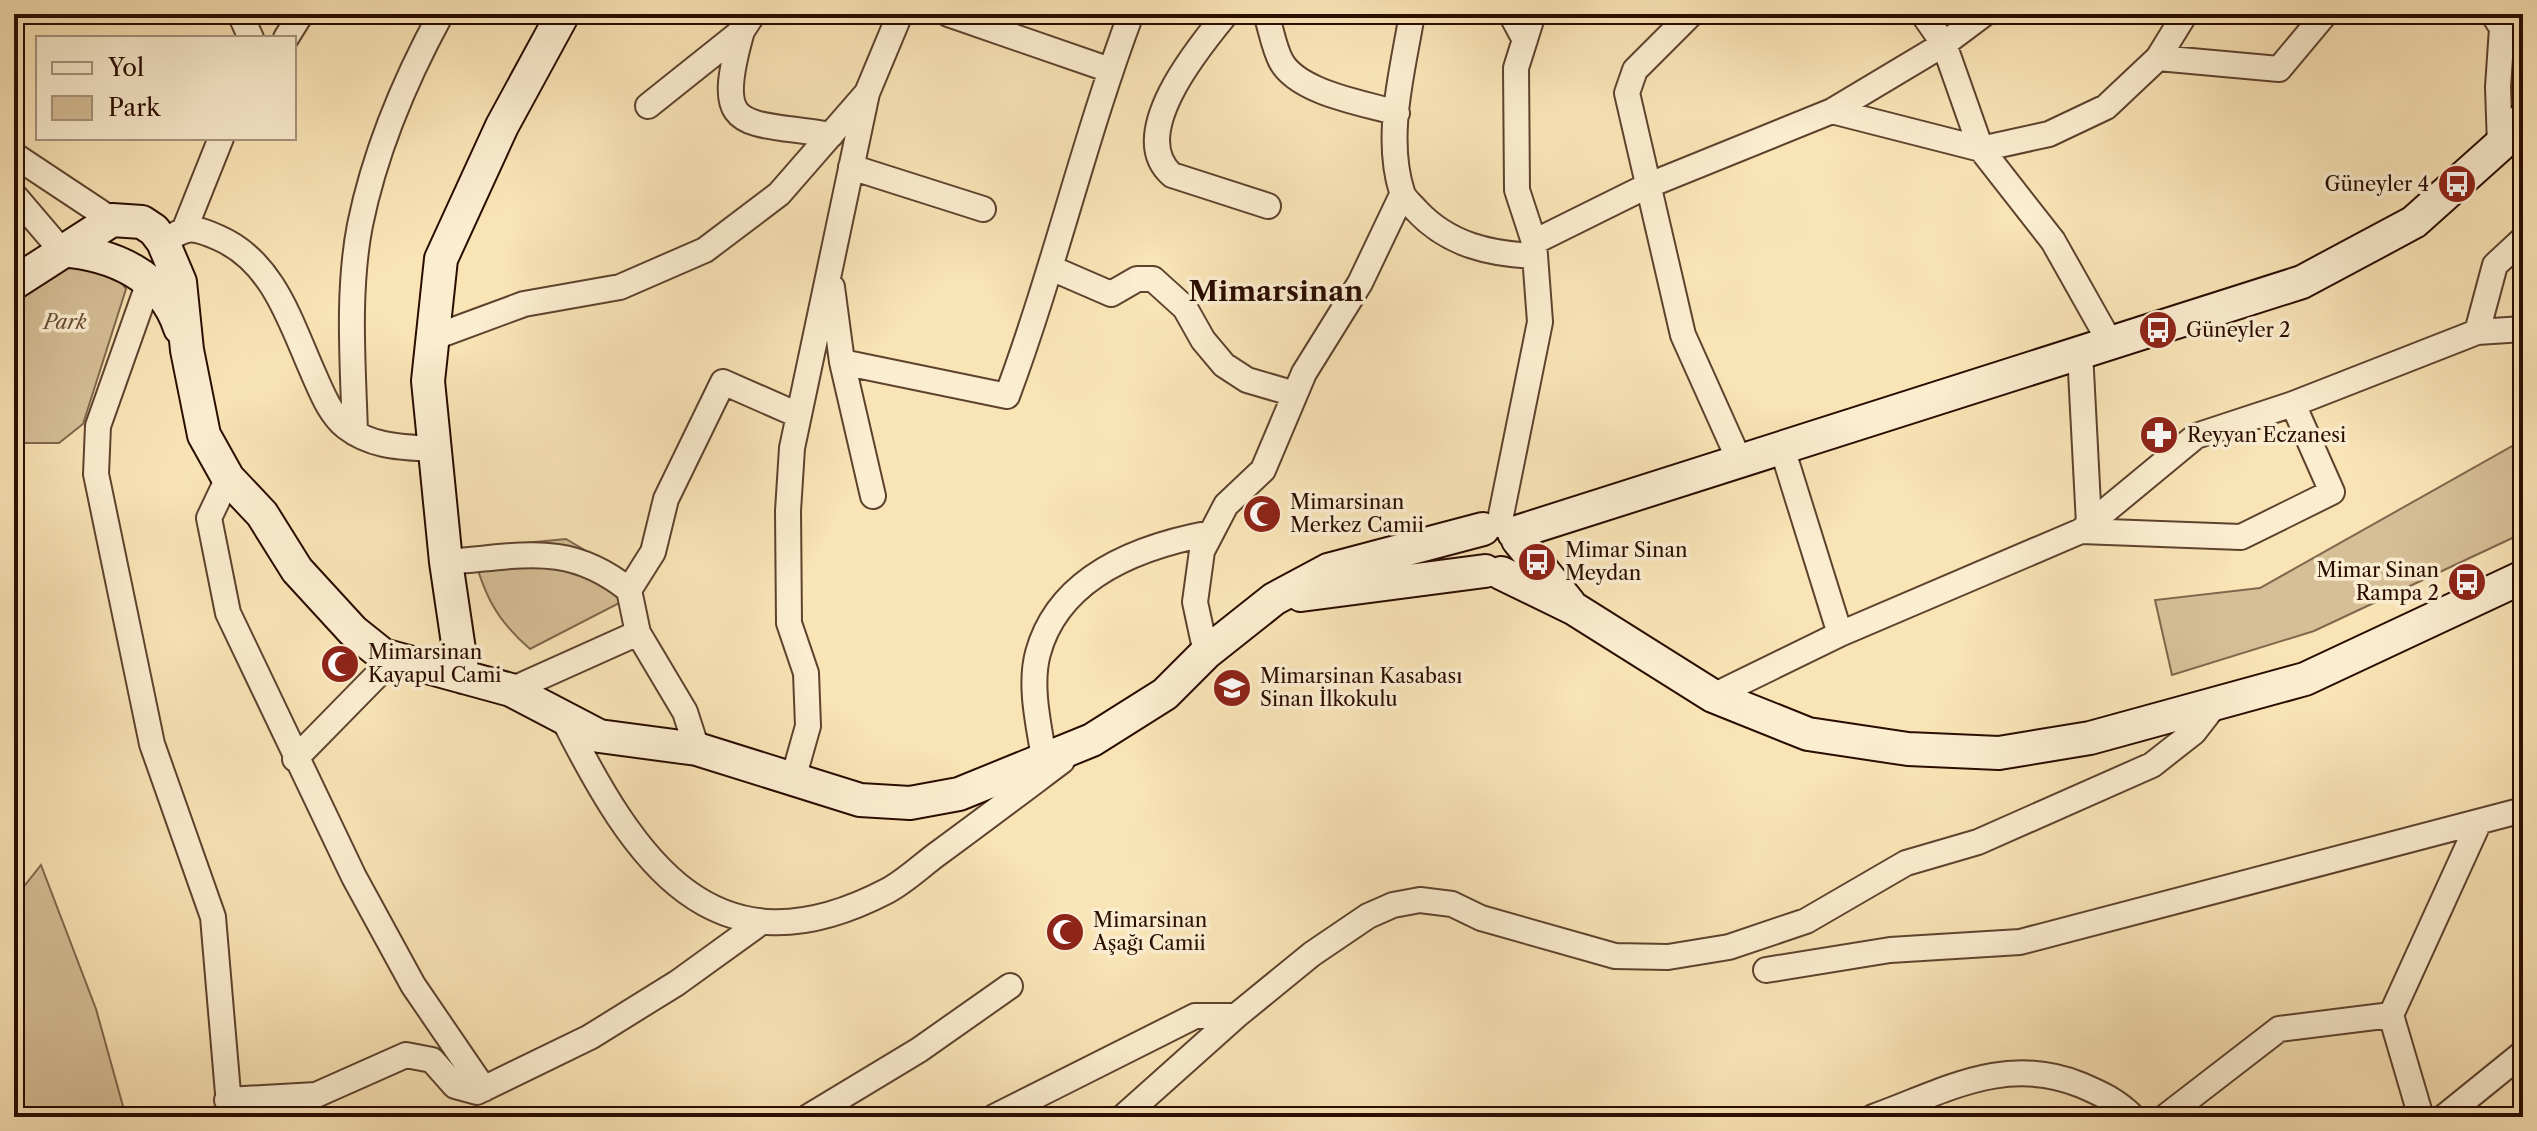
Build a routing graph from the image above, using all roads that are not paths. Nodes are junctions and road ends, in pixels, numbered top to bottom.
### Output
1 (240, 14) edge
2 (301, 14) edge
3 (441, 14) edge
4 (563, 14) edge
5 (900, 14) edge
6 (948, 14) edge
7 (1131, 14) edge
8 (1226, 14) edge
9 (1266, 14) edge
10 (1412, 14) edge
11 (1511, 14) edge
12 (1533, 14) edge
13 (1691, 14) edge
14 (1923, 14) edge
15 (1984, 14) edge
16 (2185, 14) edge
17 (2325, 14) edge
18 (2493, 14) edge
19 (747, 23) edge
20 (250, 36) edge
21 (287, 36) edge
22 (1525, 40) junction
23 (1944, 44) junction
24 (2158, 58) junction
25 (1110, 70) junction
26 (867, 93) junction
27 (648, 106) dead end
28 (1832, 111) junction
29 (1397, 113) junction
30 (2523, 119) edge
31 (831, 135) junction
32 (220, 140) edge
33 (2500, 145) junction
34 (1981, 149) junction
35 (14, 155) edge
36 (851, 167) junction
37 (1647, 186) junction
38 (14, 195) edge
39 (1402, 195) junction
40 (1268, 206) dead end
41 (983, 209) dead end
42 (112, 220) junction
43 (174, 235) junction
44 (2523, 239) edge
45 (1534, 249) junction
46 (61, 250) junction
47 (829, 268) junction
48 (1051, 268) junction
49 (149, 282) junction
50 (14, 283) edge
51 (2523, 329) edge
52 (2477, 332) junction
53 (432, 338) junction
54 (2111, 344) junction
55 (187, 350) junction
56 (2080, 352) junction
57 (842, 362) junction
58 (1295, 394) junction
59 (2293, 404) junction
60 (798, 415) junction
61 (355, 433) junction
62 (1782, 448) junction
63 (433, 449) junction
64 (1740, 462) junction
65 (228, 478) junction
66 (873, 496) dead end
67 (2085, 527) junction
68 (1503, 532) junction
69 (1211, 533) junction
70 (2523, 555) edge
71 (446, 562) junction
72 (1493, 572) junction
73 (2523, 577) edge
74 (629, 590) junction
75 (1274, 599) junction
76 (1573, 608) junction
77 (638, 633) junction
78 (1840, 634) junction
79 (1206, 653) junction
80 (394, 658) junction
81 (463, 677) junction
82 (511, 690) junction
83 (1713, 696) junction
84 (2218, 701) junction
85 (562, 716) junction
86 (1092, 740) junction
87 (697, 749) junction
88 (1044, 758) junction
89 (295, 759) junction
90 (793, 779) junction
91 (2523, 810) edge
92 (2479, 822) junction
93 (760, 923) junction
94 (1766, 970) dead end
95 (1010, 986) dead end
96 (2391, 1015) junction
97 (1236, 1016) junction
98 (2523, 1053) edge
99 (484, 1089) junction
100 (229, 1108) edge
101 (808, 1117) edge
102 (994, 1117) edge
103 (1123, 1117) edge
104 (1873, 1117) edge
105 (2133, 1117) edge
106 (2165, 1117) edge
107 (2421, 1117) edge
108 (2444, 1117) edge

1 - 20 street
2 - 21 street
3 - 61 street
4 - 53 street
5 - 26 street
6 - 25 street
7 - 25 street
8 - 40 street
9 - 29 street
10 - 29 street
11 - 22 street
12 - 22 street
13 - 37 street
14 - 23 street
15 - 23 street
16 - 24 street
17 - 24 street
18 - 33 street
19 - 27 street
19 - 31 street
22 - 45 street
23 - 28 street
23 - 34 street
24 - 34 street
25 - 48 street
26 - 31 street
26 - 36 street
28 - 34 street
28 - 37 street
29 - 39 street
30 - 33 street
31 - 53 street
32 - 43 street
33 - 54 street
34 - 54 street
35 - 42 street
36 - 41 street
36 - 47 street
37 - 45 street
37 - 64 street
38 - 46 street
39 - 45 street
39 - 58 street
42 - 43 street
42 - 46 street
43 - 55 street
43 - 61 street
44 - 52 street
45 - 68 street
46 - 49 street
46 - 50 street
47 - 57 street
47 - 60 street
48 - 57 street
48 - 58 street
49 - 55 street
49 - 100 street
51 - 52 street
52 - 59 street
53 - 63 street
54 - 56 street
55 - 65 street
56 - 62 street
56 - 67 street
57 - 66 street
58 - 69 street
59 - 67 street
59 - 67 street
60 - 74 street
60 - 90 street
61 - 63 street
62 - 64 street
62 - 78 street
63 - 71 street
64 - 68 street
65 - 80 street
65 - 89 street
67 - 78 street
68 - 72 street
68 - 75 street
68 - 76 street
69 - 79 street
69 - 88 street
70 - 84 street
71 - 74 street
71 - 81 street
72 - 75 street
72 - 76 street
73 - 84 street
74 - 77 street
75 - 79 street
76 - 83 street
77 - 82 street
77 - 87 street
78 - 83 street
79 - 86 street
80 - 81 street
80 - 89 street
81 - 82 street
82 - 85 street
83 - 84 street
84 - 97 street
85 - 87 street
85 - 93 street
86 - 88 street
86 - 93 street
87 - 90 street
88 - 90 street
89 - 99 street
91 - 92 street
92 - 94 street
92 - 96 street
93 - 99 street
95 - 101 street
96 - 106 street
96 - 107 street
97 - 102 street
97 - 103 street
98 - 108 street
99 - 100 street
104 - 105 street

